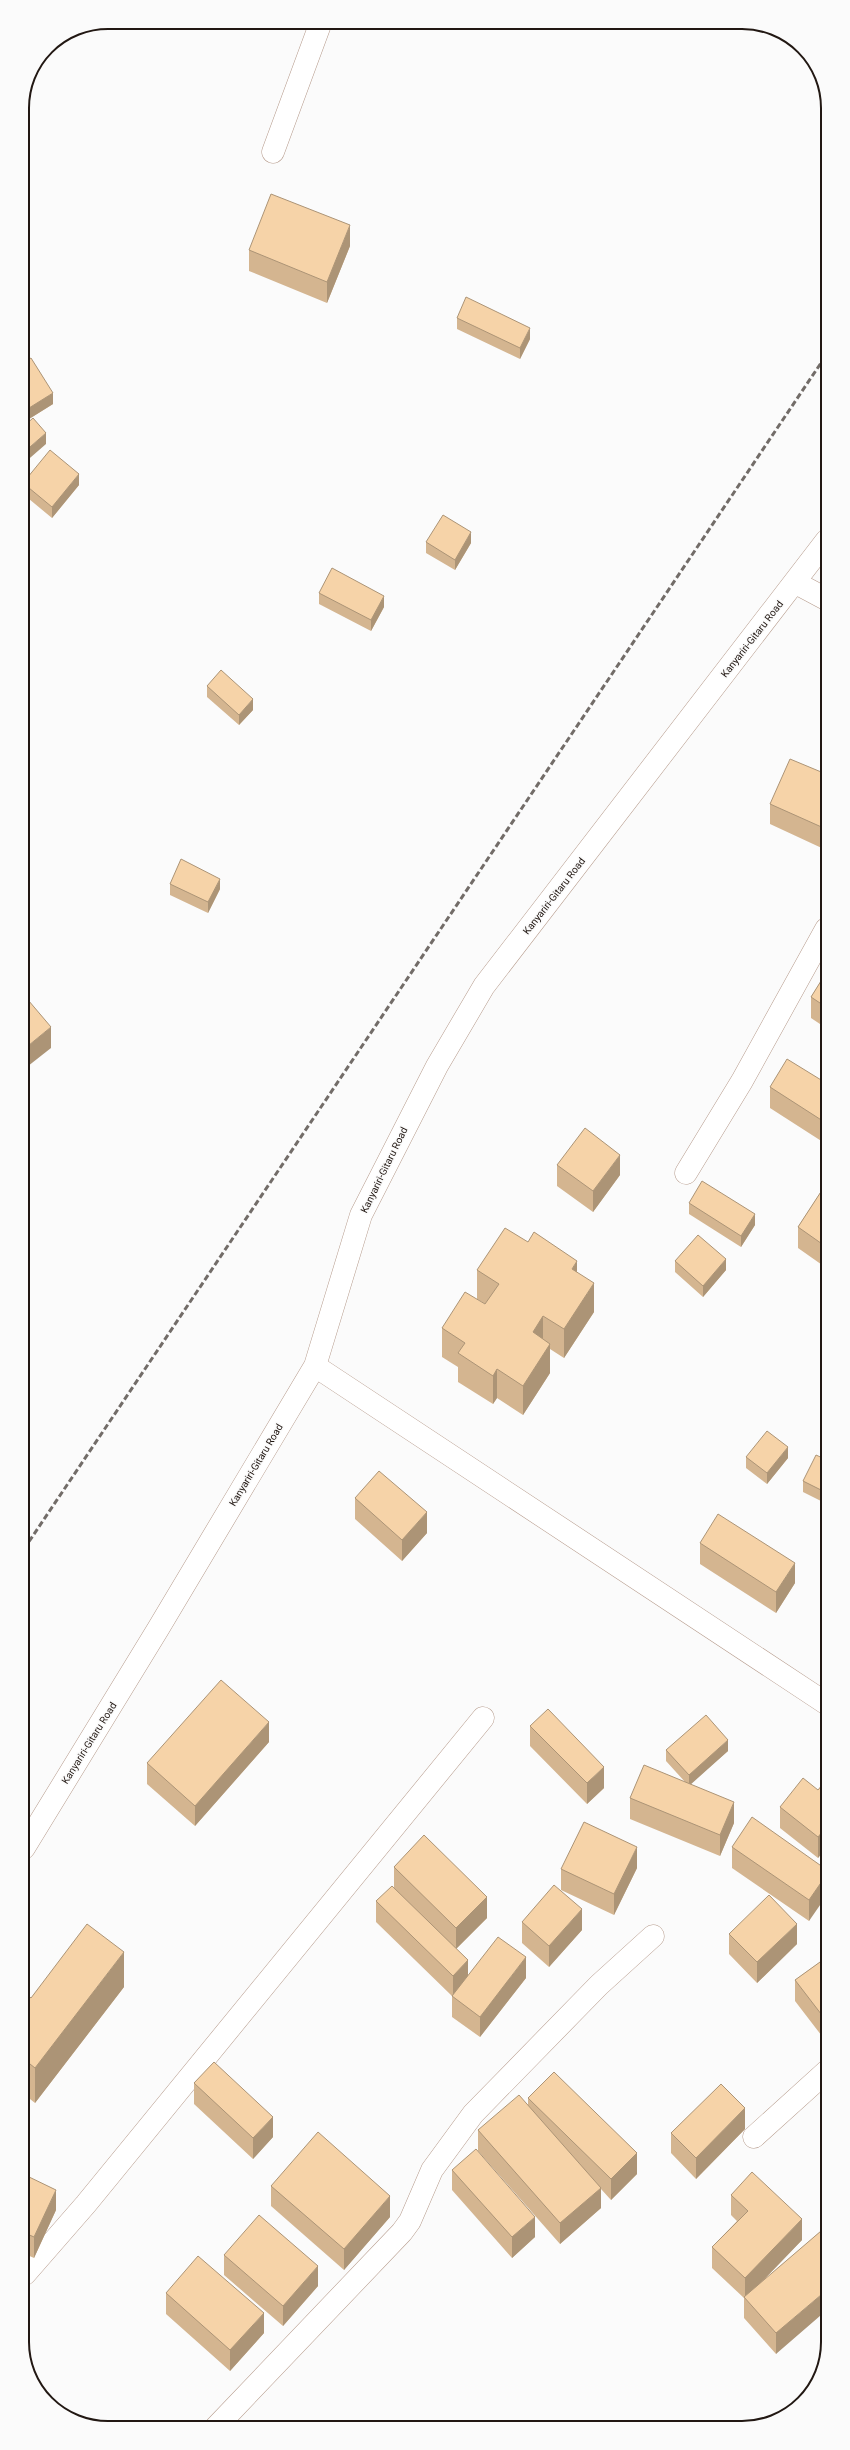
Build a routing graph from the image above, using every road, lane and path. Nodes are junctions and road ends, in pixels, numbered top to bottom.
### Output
1 (318, 29) edge
2 (273, 152) dead end
3 (821, 548) edge
4 (796, 582) junction
5 (821, 596) edge
6 (821, 938) edge
7 (686, 1173) dead end
8 (315, 1366) junction
9 (821, 1700) edge
10 (483, 1718) dead end
11 (29, 1840) edge
12 (652, 1936) dead end
13 (821, 2076) edge
14 (754, 2137) dead end
15 (29, 2269) edge
16 (229, 2421) edge

1 - 2 street
3 - 4 street, Kanyariri-Gitaru Road
4 - 5 street
4 - 8 street, Kanyariri-Gitaru Road
6 - 7 street
8 - 9 street
8 - 11 street, Kanyariri-Gitaru Road
10 - 15 street
12 - 16 street
13 - 14 street

